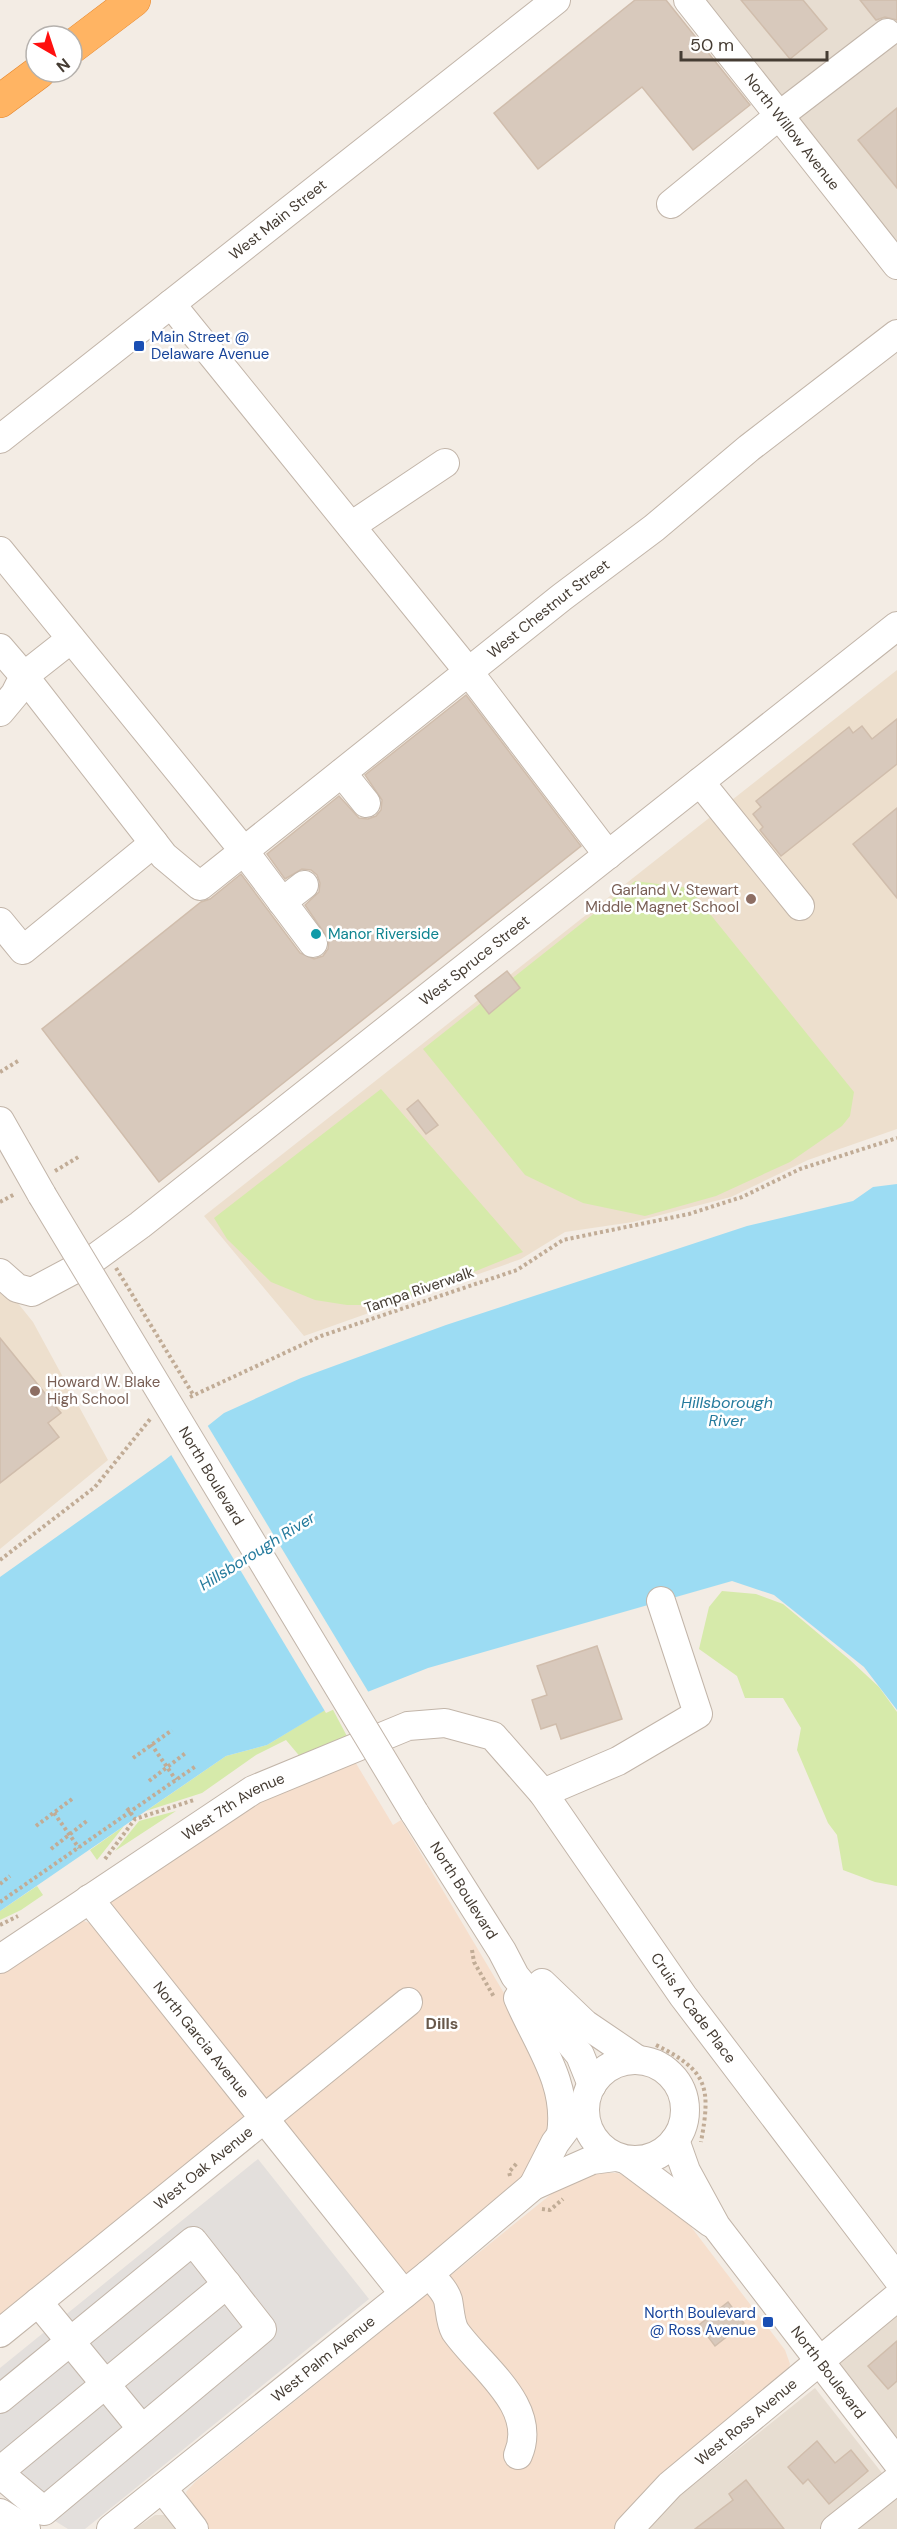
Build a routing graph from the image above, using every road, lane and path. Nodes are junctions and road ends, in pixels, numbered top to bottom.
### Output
1 (134, 0) edge
2 (556, 0) edge
3 (688, 0) edge
4 (887, 33) dead end
5 (84, 38) edge
6 (24, 83) edge
7 (0, 101) edge
8 (780, 115) junction
9 (671, 204) dead end
10 (897, 265) edge
11 (171, 304) junction
12 (897, 334) edge
13 (0, 439) edge
14 (445, 463) dead end
15 (351, 526) junction
16 (0, 551) edge
17 (897, 626) edge
18 (71, 639) junction
19 (0, 648) edge
20 (468, 671) junction
21 (24, 676) junction
22 (0, 712) edge
23 (342, 773) junction
24 (700, 782) junction
25 (366, 803) dead end
26 (154, 843) junction
27 (244, 851) junction
28 (608, 855) junction
29 (304, 885) dead end
30 (282, 902) junction
31 (800, 906) dead end
32 (0, 922) edge
33 (313, 943) dead end
34 (18, 1061) dead end
35 (0, 1072) edge
36 (0, 1121) edge
37 (897, 1138) edge
38 (80, 1156) dead end
39 (37, 1187) junction
40 (0, 1202) edge
41 (113, 1263) dead end
42 (0, 1273) edge
43 (194, 1396) junction
44 (185, 1399) dead end
45 (160, 1412) dead end
46 (0, 1560) edge
47 (661, 1601) dead end
48 (171, 1730) dead end
49 (493, 1736) joint
50 (151, 1744) junction
51 (187, 1752) dead end
52 (133, 1758) dead end
53 (196, 1766) dead end
54 (176, 1780) junction
55 (149, 1781) dead end
56 (543, 1793) junction
57 (72, 1799) dead end
58 (201, 1800) dead end
59 (127, 1808) dead end
60 (54, 1813) junction
61 (135, 1819) junction
62 (88, 1820) dead end
63 (36, 1826) dead end
64 (79, 1848) junction
65 (51, 1849) dead end
66 (103, 1863) dead end
67 (10, 1876) dead end
68 (0, 1884) edge
69 (89, 1899) junction
70 (0, 1902) edge
71 (20, 1916) dead end
72 (0, 1925) edge
73 (502, 1950) junction
74 (0, 1959) edge
75 (474, 1962) dead end
76 (495, 1999) dead end
77 (408, 2002) dead end
78 (646, 2052) junction
79 (589, 2091) junction
80 (264, 2119) junction
81 (561, 2134) junction
82 (688, 2145) junction
83 (621, 2158) junction
84 (520, 2159) dead end
85 (521, 2179) junction
86 (568, 2196) dead end
87 (550, 2210) dead end
88 (716, 2226) junction
89 (429, 2274) junction
90 (897, 2278) edge
91 (227, 2284) junction
92 (404, 2294) junction
93 (897, 2297) edge
94 (38, 2302) junction
95 (0, 2333) edge
96 (70, 2342) junction
97 (818, 2362) junction
98 (105, 2384) junction
99 (0, 2398) edge
100 (142, 2429) junction
101 (518, 2455) dead end
102 (897, 2462) edge
103 (0, 2472) edge
104 (897, 2480) edge
105 (162, 2488) junction
106 (0, 2513) edge
107 (26, 2529) edge
108 (111, 2529) edge
109 (194, 2529) edge
110 (629, 2529) edge
111 (836, 2529) edge

1 - 5 highway
2 - 11 street, West Main Street
3 - 8 street, North Willow Avenue
4 - 8 street
6 - 7 highway
8 - 9 street
8 - 10 street, North Willow Avenue
11 - 13 street, West Main Street
11 - 15 street
12 - 20 street, West Chestnut Street
14 - 15 street
15 - 20 street
16 - 18 street
17 - 24 street, West Spruce Street
18 - 21 street
18 - 27 street
19 - 21 street
20 - 23 street, West Chestnut Street
20 - 28 street
21 - 22 street
21 - 26 street
23 - 25 street
23 - 27 street, West Chestnut Street
24 - 28 street, West Spruce Street
24 - 31 street
26 - 27 street, West Chestnut Street
26 - 32 street
27 - 30 street
28 - 42 street, West Spruce Street
29 - 30 street
30 - 33 street
34 - 35 path
36 - 39 street, North Boulevard
37 - 43 path, Tampa Riverwalk
38 - 39 path
39 - 40 path
39 - 73 street, North Boulevard, bridge
41 - 43 path
43 - 44 path, Tampa Riverwalk
45 - 46 path
47 - 56 street
48 - 50 path
49 - 56 street, Cruis A Cade Place
49 - 69 street, West 7th Avenue
50 - 52 path
50 - 54 path
51 - 55 path
53 - 54 path
54 - 64 path
56 - 90 street, Cruis A Cade Place
57 - 60 path
58 - 61 path
59 - 61 path
60 - 63 path
60 - 64 path
61 - 66 path
62 - 65 path
64 - 70 path
67 - 68 path
69 - 74 street, West 7th Avenue
69 - 80 street, North Garcia Avenue
71 - 72 path
73 - 78 street, North Boulevard
73 - 79 street, North Boulevard
73 - 81 street
75 - 76 path
77 - 80 street, West Oak Avenue
78 - 79 street
78 - 82 street
78 - 82 path
79 - 81 street, West Palm Avenue
79 - 83 street
80 - 92 street, North Garcia Avenue
80 - 94 street, West Oak Avenue
81 - 85 street, West Palm Avenue
82 - 83 street
82 - 88 street, North Boulevard
83 - 85 street, West Palm Avenue
83 - 88 street, North Boulevard
84 - 85 path
85 - 89 street, West Palm Avenue
86 - 87 path
88 - 97 street, North Boulevard
89 - 92 street, West Palm Avenue
89 - 101 street
91 - 96 street
91 - 98 street
91 - 100 street
92 - 105 street, West Palm Avenue
93 - 97 street, West Ross Avenue
94 - 95 street, West Oak Avenue
94 - 96 street
96 - 98 street
96 - 99 street
97 - 102 street, North Boulevard
97 - 110 street, West Ross Avenue
98 - 100 street
98 - 103 street
100 - 103 street
104 - 111 street
105 - 108 street, West Palm Avenue
105 - 109 street
106 - 107 street

